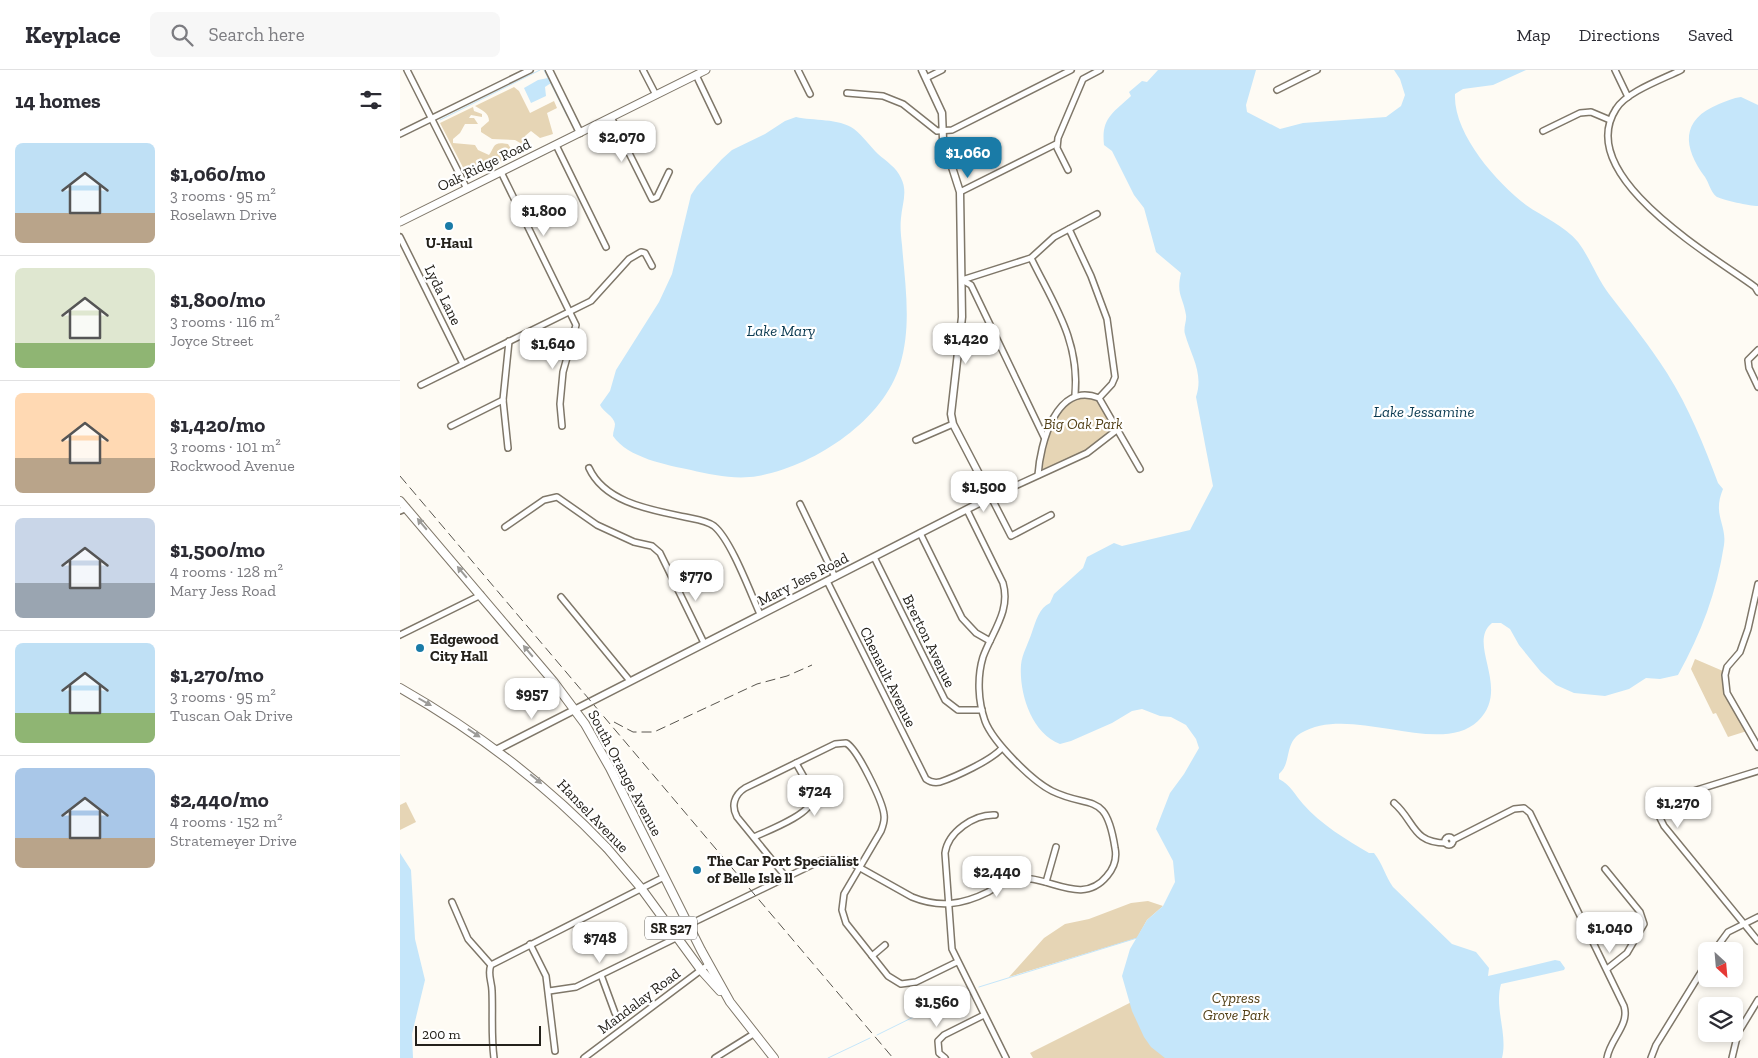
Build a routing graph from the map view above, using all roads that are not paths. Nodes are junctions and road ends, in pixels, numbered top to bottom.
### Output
1 (407, 70) edge
2 (530, 70) edge
3 (549, 70) edge
4 (643, 70) edge
5 (706, 70) edge
6 (798, 70) edge
7 (922, 70) edge
8 (942, 70) edge
9 (1071, 70) edge
10 (1100, 70) edge
11 (1315, 70) edge
12 (1615, 70) edge
13 (1681, 70) edge
14 (1086, 73) edge
15 (696, 75) junction
16 (926, 78) junction
17 (1277, 90) dead end
18 (847, 92) dead end
19 (810, 94) dead end
20 (656, 95) junction
21 (1628, 97) junction
22 (611, 117) junction
23 (432, 118) junction
24 (1610, 120) junction
25 (718, 121) dead end
26 (1543, 131) dead end
27 (944, 132) junction
28 (580, 133) junction
29 (400, 134) edge
30 (1056, 144) junction
31 (556, 145) junction
32 (1068, 170) dead end
33 (501, 172) junction
34 (669, 172) dead end
35 (467, 189) junction
36 (960, 192) junction
37 (1097, 214) dead end
38 (400, 222) edge
39 (1069, 229) junction
40 (400, 237) edge
41 (606, 247) dead end
42 (1031, 258) junction
43 (652, 266) dead end
44 (962, 280) junction
45 (1757, 288) edge
46 (570, 311) junction
47 (509, 342) junction
48 (1758, 350) edge
49 (463, 364) junction
50 (421, 385) dead end
51 (1758, 388) edge
52 (1075, 395) junction
53 (1099, 398) junction
54 (503, 400) junction
55 (953, 424) junction
56 (452, 426) dead end
57 (562, 426) dead end
58 (1118, 429) junction
59 (1044, 436) junction
60 (916, 440) dead end
61 (508, 448) dead end
62 (589, 468) dead end
63 (1140, 469) dead end
64 (1038, 475) junction
65 (991, 497) junction
66 (400, 501) edge
67 (800, 504) dead end
68 (404, 509) edge
69 (967, 510) junction
70 (1052, 515) dead end
71 (505, 527) dead end
72 (920, 534) junction
73 (874, 557) junction
74 (835, 576) junction
75 (827, 581) junction
76 (1758, 584) edge
77 (481, 595) junction
78 (560, 597) dead end
79 (760, 614) junction
80 (400, 635) edge
81 (990, 641) junction
82 (704, 643) junction
83 (630, 681) junction
84 (400, 688) edge
85 (576, 710) junction
86 (982, 710) junction
87 (1758, 747) edge
88 (1002, 748) junction
89 (498, 749) junction
90 (796, 763) junction
91 (1758, 771) edge
92 (1394, 803) dead end
93 (995, 815) dead end
94 (754, 837) junction
95 (1056, 847) dead end
96 (860, 867) junction
97 (1605, 869) dead end
98 (664, 876) junction
99 (786, 877) junction
100 (1046, 882) junction
101 (641, 888) junction
102 (452, 902) dead end
103 (948, 904) junction
104 (1758, 916) edge
105 (1744, 924) junction
106 (688, 925) junction
107 (678, 936) junction
108 (1758, 941) edge
109 (1721, 942) edge
110 (530, 944) junction
111 (884, 945) dead end
112 (872, 956) junction
113 (957, 962) junction
114 (709, 964) junction
115 (490, 966) junction
116 (1607, 969) junction
117 (701, 970) junction
118 (601, 975) junction
119 (1698, 977) edge
120 (548, 991) junction
121 (1758, 1000) edge
122 (730, 1002) junction
123 (615, 1013) dead end
124 (984, 1015) junction
125 (755, 1034) junction
126 (555, 1051) dead end
127 (494, 1058) edge
128 (584, 1058) edge
129 (715, 1058) edge
130 (774, 1058) edge
131 (945, 1058) edge
132 (1006, 1058) edge
133 (1607, 1058) edge
134 (1652, 1058) edge
135 (1732, 1058) edge

1 - 23 street
2 - 23 street
3 - 28 street
4 - 20 street
5 - 15 main road, Oak Ridge Road
6 - 19 street
7 - 16 street
8 - 16 street
9 - 27 street
10 - 14 street
11 - 17 street
12 - 21 street
13 - 21 street
14 - 30 street
15 - 20 main road, Oak Ridge Road
15 - 25 street
16 - 27 street
18 - 27 street
20 - 22 main road, Oak Ridge Road
21 - 24 street
22 - 28 main road, Oak Ridge Road
22 - 34 street
23 - 29 street
23 - 35 street
24 - 26 street
24 - 45 street
27 - 36 street
28 - 31 main road, Oak Ridge Road
30 - 32 street
30 - 36 street
31 - 33 main road, Oak Ridge Road
31 - 41 street
33 - 35 main road, Oak Ridge Road
33 - 46 street
35 - 38 main road, Oak Ridge Road
36 - 44 street
37 - 39 street
39 - 42 street
39 - 53 street
40 - 49 street, Lyda Lane
42 - 44 street
42 - 52 street
43 - 46 street
44 - 55 street
44 - 59 street
46 - 47 street
46 - 57 street
47 - 49 street
47 - 54 street
48 - 51 street
49 - 50 street
52 - 53 street
52 - 59 street
53 - 58 street
54 - 56 street
54 - 61 street
55 - 60 street
55 - 65 street
58 - 63 street
58 - 64 street, Mary Jess Road
59 - 64 street
62 - 79 street
64 - 65 street, Mary Jess Road
65 - 69 street, Mary Jess Road
65 - 70 street
66 - 68 main road, South Orange Avenue / SR 527
67 - 74 street
77 -> 68 main road, South Orange Avenue / SR 527
69 - 72 street, Mary Jess Road
69 - 81 street
71 - 82 street
72 - 73 street, Mary Jess Road
72 - 81 street
73 - 74 street, Mary Jess Road
73 - 86 street, Brerton Avenue
74 - 75 street, Mary Jess Road
75 - 79 street, Mary Jess Road
75 - 88 street, Chenault Avenue
76 - 87 street
77 - 80 street
85 -> 77 main road, South Orange Avenue / SR 527
78 - 83 street
79 - 82 street, Mary Jess Road
81 - 86 street
82 - 83 street, Mary Jess Road
83 - 85 street, Mary Jess Road
84 -> 89 main road, Hansel Avenue / SR 527
85 - 89 street, Mary Jess Road
85 - 98 main road, South Orange Avenue / SR 527
86 - 88 street
88 - 100 street
89 -> 101 main road, Hansel Avenue / SR 527
90 - 94 street
90 - 94 street
90 - 96 street
91 - 105 street
92 - 116 street
93 - 103 street
94 - 99 street
95 - 100 street
96 - 99 street
96 - 103 street
96 - 112 street
97 - 116 street
98 - 101 street
98 - 106 main road, South Orange Avenue / SR 527
99 - 106 street
100 - 103 street
101 - 107 main road, Hansel Avenue / SR 527
101 - 110 street
102 - 115 street
103 - 113 street
104 - 105 street
105 - 108 street
105 - 109 street
106 - 107 street
106 - 114 main road, South Orange Avenue / SR 527
107 - 117 main road, Hansel Avenue / SR 527
107 - 118 street
110 - 115 street
110 - 120 street
111 - 112 street
112 - 113 street
113 - 124 street
114 - 117 street, Mandalay Road
114 - 122 main road, South Orange Avenue / SR 527
115 - 127 street
116 - 133 street
117 - 122 main road, Hansel Avenue / SR 527
117 - 128 street, Mandalay Road
118 - 120 street
118 - 123 street
119 - 134 street
120 - 126 street
121 - 135 street
122 - 125 main road, South Orange Avenue / SR 527
124 - 131 street
124 - 132 street
125 - 129 street
125 - 130 main road, South Orange Avenue / SR 527

